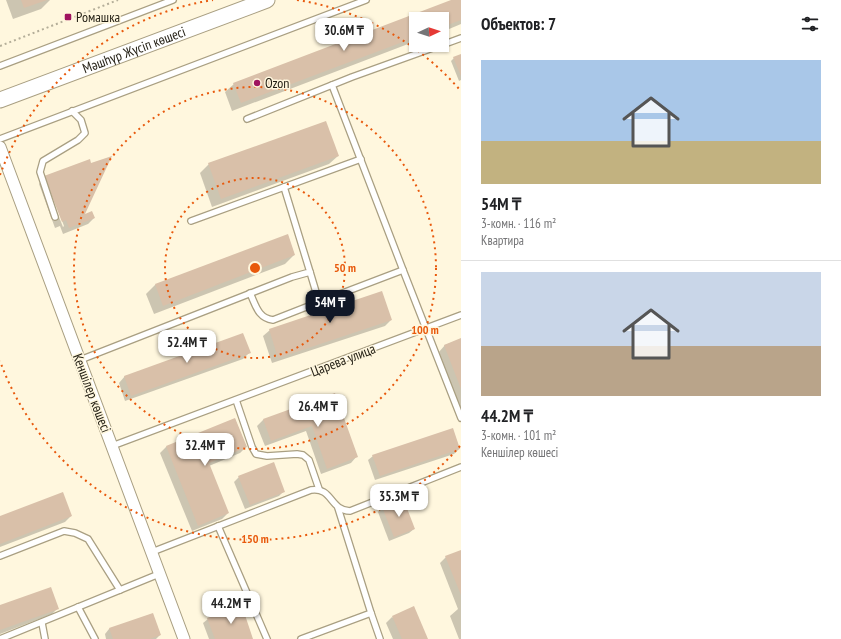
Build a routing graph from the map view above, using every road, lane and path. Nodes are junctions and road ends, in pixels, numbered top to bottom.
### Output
1 (118, 0) edge
2 (173, 0) edge
3 (267, 0) edge
4 (366, 0) edge
5 (461, 38) edge
6 (449, 42) edge
7 (0, 46) edge
8 (423, 52) edge
9 (0, 66) edge
10 (332, 85) junction
11 (0, 100) edge
12 (72, 111) junction
13 (247, 119) dead end
14 (0, 139) edge
15 (0, 147) edge
16 (361, 159) junction
17 (284, 187) junction
18 (55, 217) dead end
19 (191, 221) dead end
20 (403, 270) junction
21 (310, 272) junction
22 (250, 293) junction
23 (319, 302) junction
24 (461, 315) edge
25 (426, 328) junction
26 (80, 360) junction
27 (236, 400) junction
28 (461, 418) edge
29 (112, 446) junction
30 (461, 468) edge
31 (319, 489) junction
32 (338, 508) junction
33 (218, 526) junction
34 (152, 552) junction
35 (0, 556) edge
36 (159, 574) junction
37 (120, 590) junction
38 (78, 607) junction
39 (371, 613) junction
40 (42, 622) junction
41 (0, 639) edge
42 (45, 639) edge
43 (95, 639) edge
44 (184, 639) edge
45 (267, 639) edge
46 (301, 639) edge
47 (380, 639) edge

1 - 7 path
2 - 9 lane
3 - 11 main road, Мәшһүр Жүсіп көшесі
4 - 12 lane
5 - 6 lane
8 - 10 lane
10 - 13 lane
10 - 16 lane
12 - 14 lane
12 - 18 lane
15 - 26 street, Кеншілер көшесі
16 - 17 lane
16 - 20 lane
17 - 19 lane
17 - 21 lane
20 - 23 lane
20 - 25 lane
21 - 22 lane
21 - 23 lane
22 - 23 lane
22 - 26 lane
24 - 25 lane, Царева улица
25 - 27 lane, Царева улица
25 - 28 lane
26 - 29 street, Кеншілер көшесі
27 - 29 lane, Царева улица
27 - 31 lane
29 - 34 street, Кеншілер көшесі
30 - 32 lane
31 - 32 lane
31 - 33 lane
32 - 39 lane
33 - 34 lane
33 - 45 lane
34 - 36 street, Кеншілер көшесі
35 - 37 lane
36 - 37 lane
36 - 44 street, Кеншілер көшесі
37 - 38 lane
38 - 40 lane
38 - 43 lane
39 - 46 lane
39 - 47 lane
40 - 41 lane
40 - 42 lane

